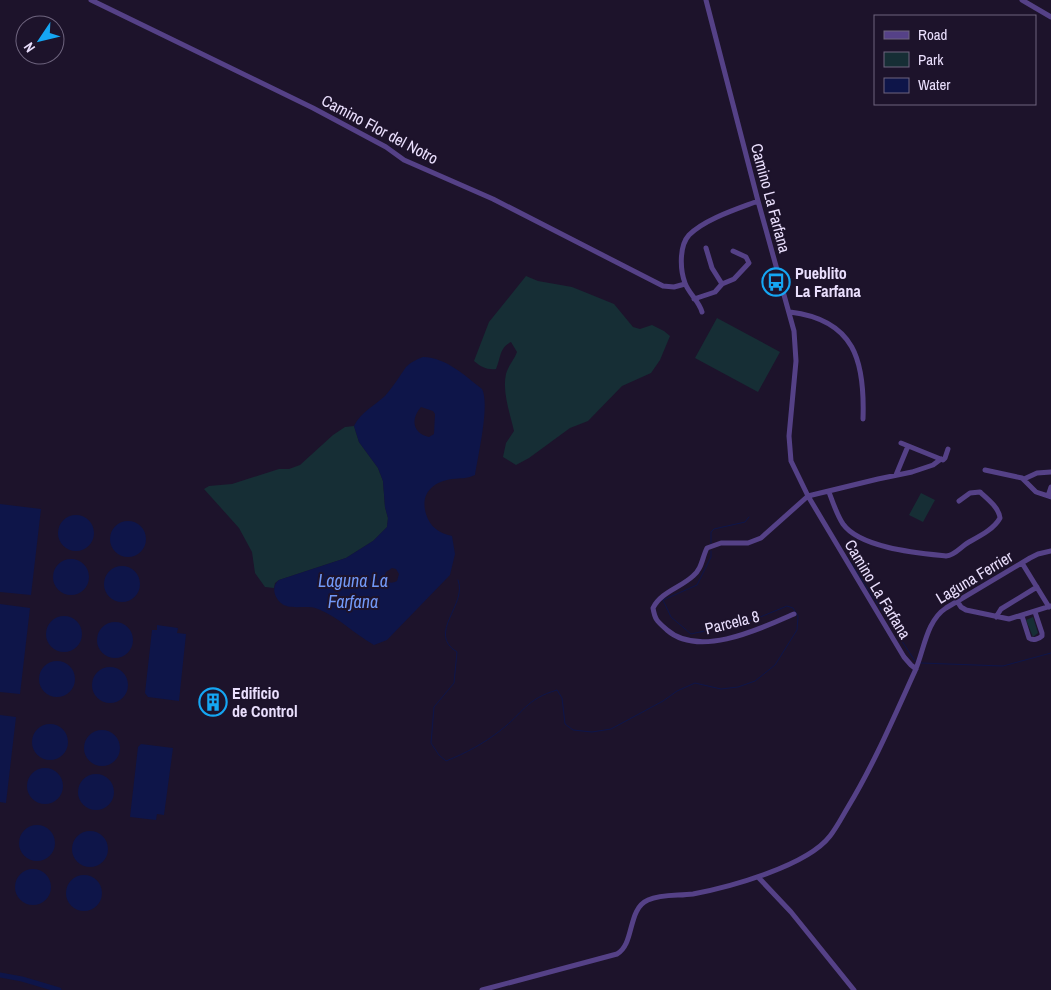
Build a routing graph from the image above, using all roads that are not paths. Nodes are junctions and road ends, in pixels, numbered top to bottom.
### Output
1 (91, 0) edge
2 (706, 0) edge
3 (1022, 0) edge
4 (1051, 17) edge
5 (758, 201) junction
6 (706, 248) dead end
7 (733, 251) dead end
8 (685, 284) junction
9 (722, 284) junction
10 (694, 299) junction
11 (702, 312) dead end
12 (790, 312) junction
13 (863, 419) dead end
14 (901, 443) dead end
15 (908, 446) junction
16 (948, 449) dead end
17 (941, 459) junction
18 (985, 470) dead end
19 (1051, 472) edge
20 (896, 475) junction
21 (1024, 479) junction
22 (1051, 487) edge
23 (829, 492) junction
24 (808, 496) junction
25 (1050, 496) edge
26 (959, 502) dead end
27 (1049, 551) edge
28 (1051, 558) edge
29 (1022, 563) junction
30 (1037, 587) junction
31 (957, 602) junction
32 (1050, 607) edge
33 (1035, 612) junction
34 (794, 614) dead end
35 (1022, 616) junction
36 (996, 617) junction
37 (916, 669) junction
38 (758, 877) junction
39 (482, 990) edge
40 (854, 990) edge

1 - 8 street, Camino Flor del Notro
2 - 5 street, Camino La Farfana
3 - 4 street
5 - 8 street
5 - 12 street, Camino La Farfana
6 - 9 street
7 - 9 street
8 - 10 street
9 - 10 street
10 - 11 street
12 - 13 street
12 - 24 street, Camino La Farfana
14 - 15 street
15 - 17 street
15 - 20 street
16 - 17 street
17 - 20 street
18 - 21 street
19 - 21 street
20 - 23 street
21 - 25 street
22 - 25 street
23 - 24 street
23 - 26 street
24 - 34 street, Parcela 8
24 - 37 street, Camino La Farfana
27 - 28 street
27 - 29 street, Laguna Ferrier
29 - 30 street
29 - 31 street, Laguna Ferrier
30 - 32 street
30 - 36 street
31 - 36 street
31 - 37 street, Laguna Ferrier
32 - 33 street
33 - 35 street
33 - 35 street
35 - 36 street
37 - 38 street, Laguna Ferrier
38 - 39 street, Laguna Ferrier
38 - 40 street

